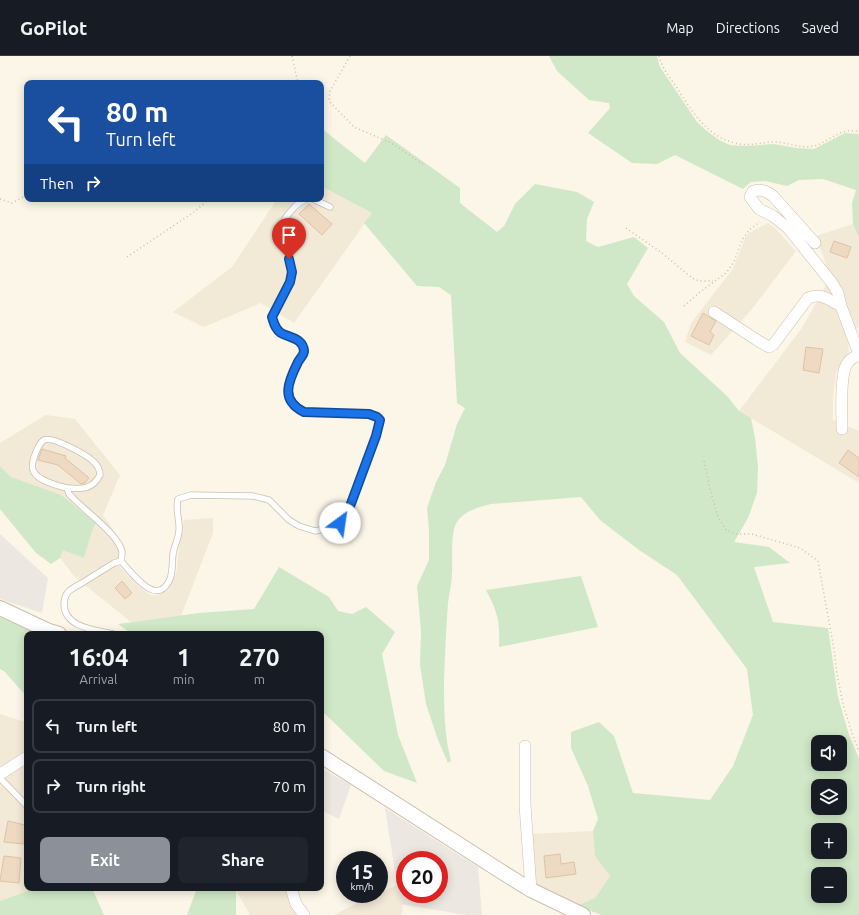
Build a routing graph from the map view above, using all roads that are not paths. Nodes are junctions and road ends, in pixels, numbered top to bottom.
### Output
1 (300, 202) edge
2 (319, 202) edge
3 (330, 207) dead end
4 (815, 244) dead end
5 (841, 306) junction
6 (714, 312) dead end
7 (859, 355) edge
8 (842, 429) dead end
9 (67, 488) junction
10 (122, 561) junction
11 (0, 608) edge
12 (49, 631) edge
13 (101, 631) edge
14 (525, 746) dead end
15 (324, 758) edge
16 (24, 759) edge
17 (0, 774) edge
18 (0, 778) edge
19 (24, 803) edge
20 (531, 890) junction
21 (292, 891) edge
22 (304, 915) edge
23 (583, 915) edge

1 - 10 lane
2 - 3 lane
4 - 5 street
5 - 6 street
5 - 7 street
7 - 8 street
9 - 9 lane
9 - 10 lane
10 - 13 lane
11 - 12 street
14 - 20 street
15 - 20 street
16 - 17 street
18 - 19 lane
20 - 23 street
21 - 22 street

